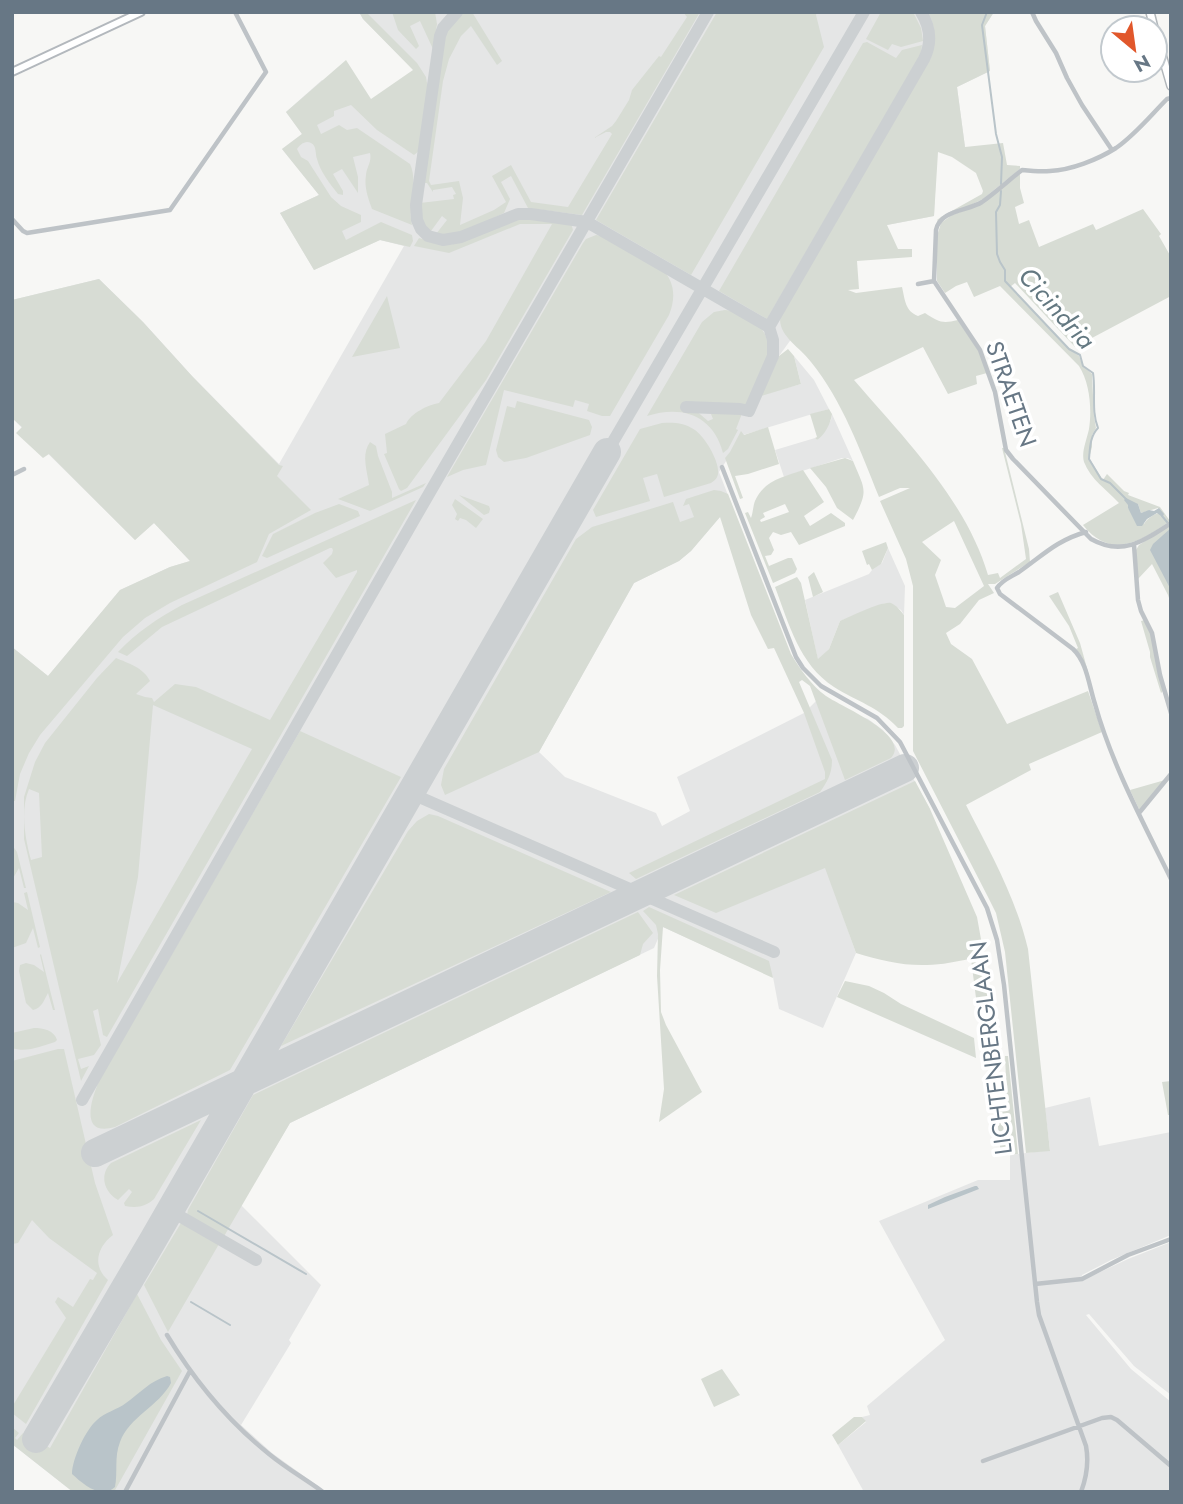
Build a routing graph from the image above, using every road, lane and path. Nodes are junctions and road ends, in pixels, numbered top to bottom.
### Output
1 (141, 12) edge
2 (235, 12) edge
3 (1031, 12) edge
4 (12, 72) edge
5 (1171, 98) edge
6 (1112, 150) junction
7 (12, 219) edge
8 (934, 281) junction
9 (918, 284) dead end
10 (722, 467) dead end
11 (24, 469) dead end
12 (12, 475) edge
13 (1171, 523) edge
14 (1086, 532) junction
15 (1134, 545) junction
16 (1171, 713) edge
17 (1171, 775) edge
18 (1139, 813) junction
19 (1171, 879) edge
20 (1171, 1239) edge
21 (1035, 1284) junction
22 (167, 1335) dead end
23 (190, 1371) junction
24 (1079, 1426) junction
25 (983, 1461) dead end
26 (1171, 1466) edge
27 (125, 1492) edge
28 (323, 1492) edge
29 (1081, 1492) edge

1 - 4 street
2 - 7 street
3 - 6 street
5 - 6 street
6 - 8 street
8 - 9 street
8 - 14 street, STRAETEN
10 - 21 street, LICHTENBERGLAAN
11 - 12 street
13 - 15 street
14 - 15 street, STRAETEN
14 - 18 street
15 - 16 street
17 - 18 street
18 - 19 street
20 - 21 street
21 - 24 street, LICHTENBERGLAAN
22 - 23 street
23 - 27 street
23 - 28 street
24 - 25 street
24 - 26 street
24 - 29 street, LICHTENBERGLAAN

